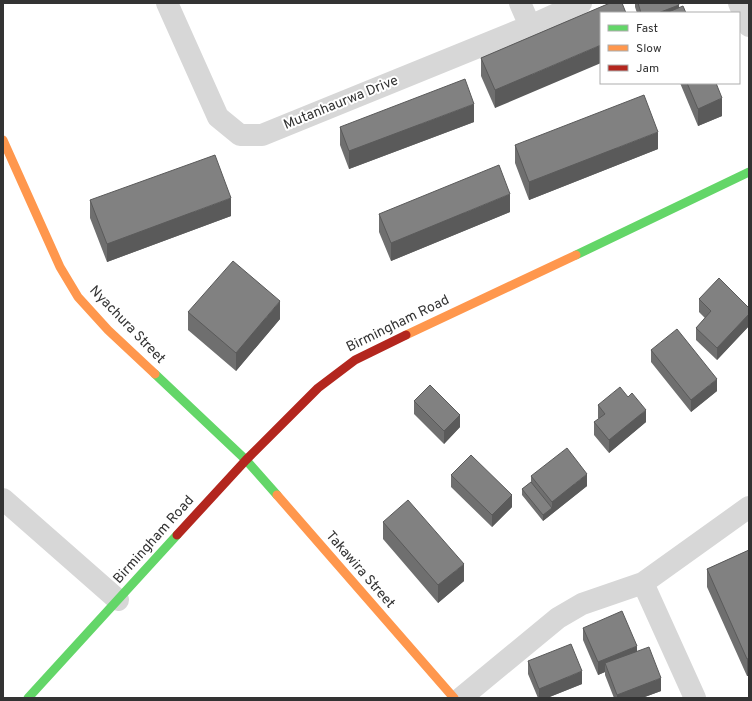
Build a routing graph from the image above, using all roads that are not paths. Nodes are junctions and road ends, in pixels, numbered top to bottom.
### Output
1 (167, 3) edge
2 (520, 3) edge
3 (581, 3) edge
4 (739, 3) edge
5 (530, 26) junction
6 (749, 26) edge
7 (3, 140) edge
8 (749, 172) edge
9 (246, 460) junction
10 (3, 498) edge
11 (749, 507) edge
12 (643, 583) junction
13 (118, 600) junction
14 (28, 698) edge
15 (454, 698) edge
16 (461, 698) edge
17 (695, 698) edge

1 - 5 street, Mutanhaurwa Drive
2 - 5 street
3 - 5 street, Mutanhaurwa Drive
4 - 6 street
7 - 9 street, Nyachura Street
8 - 9 street, Birmingham Road
9 - 13 street, Birmingham Road
9 - 15 street, Takawira Street
10 - 13 street
11 - 12 street
12 - 16 street
12 - 17 street
13 - 14 street, Birmingham Road

